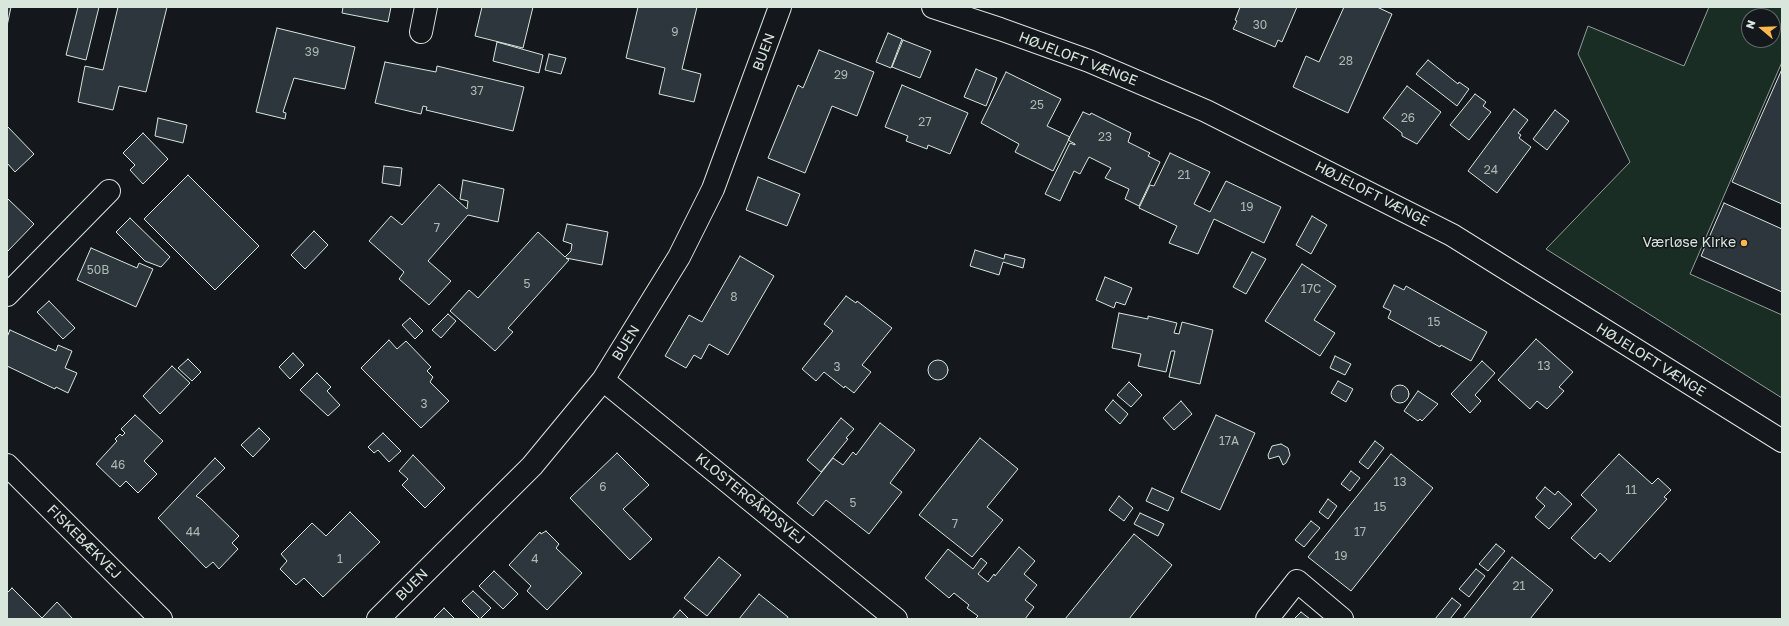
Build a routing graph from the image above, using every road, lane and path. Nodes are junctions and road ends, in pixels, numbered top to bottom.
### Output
1 (426, 7) edge
2 (780, 7) edge
3 (933, 7) edge
4 (420, 32) dead end
5 (109, 191) dead end
6 (7, 295) edge
7 (603, 380) junction
8 (1782, 441) edge
9 (7, 466) edge
10 (161, 619) edge
11 (378, 619) edge
12 (896, 619) edge
13 (1267, 619) edge
14 (1342, 619) edge

1 - 4 street
2 - 7 street, BUEN
3 - 8 street, HØJELOFT VÆNGE
5 - 6 street
7 - 11 street, BUEN
7 - 12 street, KLOSTERGÅRDSVEJ
9 - 10 street, FISKEBÆKVEJ
13 - 14 street

